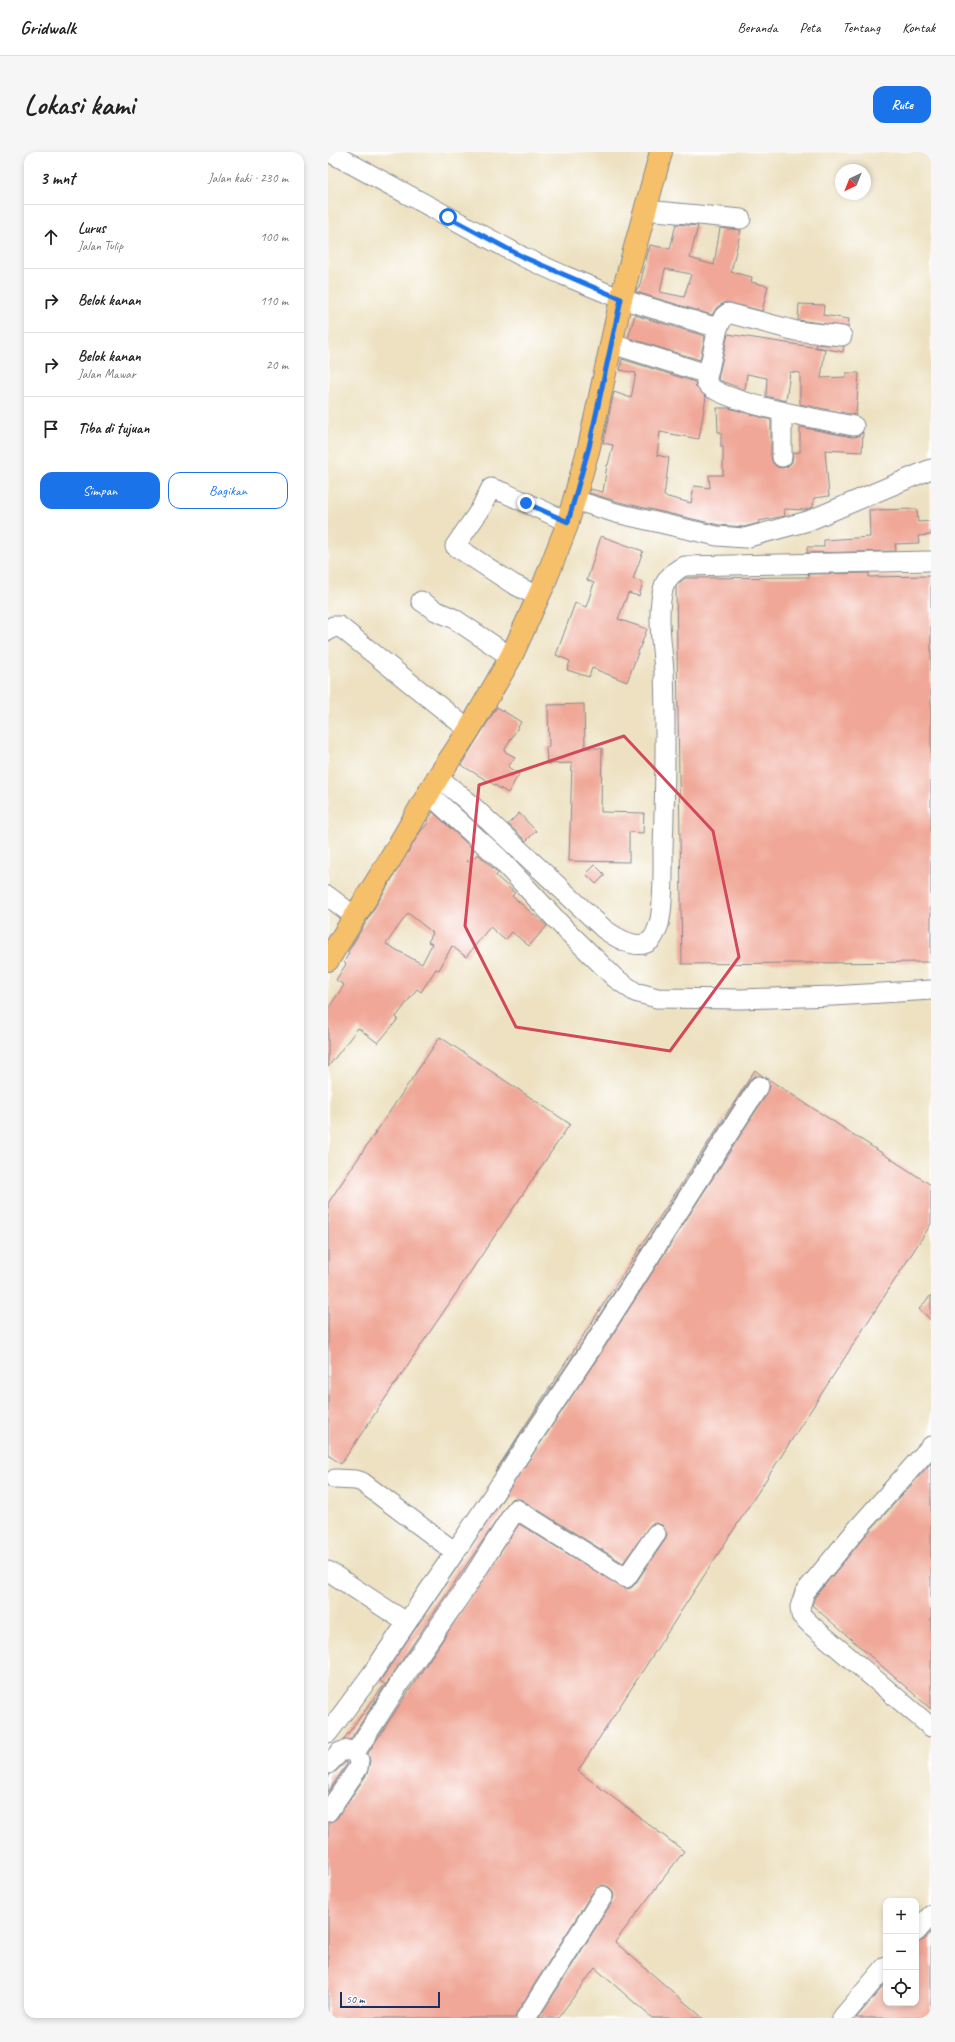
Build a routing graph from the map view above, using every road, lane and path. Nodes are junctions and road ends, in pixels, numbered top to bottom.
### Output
1 (329, 152) edge
2 (661, 152) edge
3 (645, 210) junction
4 (741, 219) dead end
5 (621, 299) junction
6 (718, 328) junction
7 (842, 336) dead end
8 (612, 344) junction
9 (707, 374) junction
10 (782, 411) junction
11 (854, 426) dead end
12 (782, 457) dead end
13 (931, 469) edge
14 (574, 500) junction
15 (568, 522) junction
16 (931, 562) edge
17 (539, 597) junction
18 (421, 601) dead end
19 (328, 631) edge
20 (510, 657) junction
21 (469, 730) junction
22 (434, 785) junction
23 (328, 896) edge
24 (354, 916) junction
25 (328, 960) edge
26 (931, 990) edge
27 (759, 1086) dead end
28 (931, 1446) edge
29 (335, 1479) dead end
30 (656, 1534) dead end
31 (455, 1552) junction
32 (328, 1572) edge
33 (406, 1622) junction
34 (931, 1727) edge
35 (328, 1733) edge
36 (355, 1753) junction
37 (328, 1764) edge
38 (328, 1812) edge
39 (603, 1896) dead end
40 (931, 1915) edge
41 (919, 1929) edge
42 (883, 1970) edge
43 (526, 2018) edge
44 (842, 2018) edge

1 - 5 street
2 - 3 main road
3 - 4 street
3 - 5 main road
5 - 6 street
5 - 8 main road
6 - 7 street
6 - 9 street
8 - 9 street
8 - 14 main road
9 - 10 street
10 - 11 street
10 - 12 street
13 - 14 street
14 - 15 main road
15 - 17 main road
15 - 17 street
16 - 22 street
17 - 20 main road
18 - 20 street
19 - 21 street
20 - 21 main road
21 - 22 main road
22 - 24 main road
22 - 26 street
23 - 24 street
24 - 25 main road
27 - 31 street
28 - 34 street
29 - 31 street
30 - 36 street
31 - 33 street
32 - 33 street
33 - 35 street
36 - 37 street
36 - 38 street
39 - 43 street
40 - 41 street
42 - 44 street

